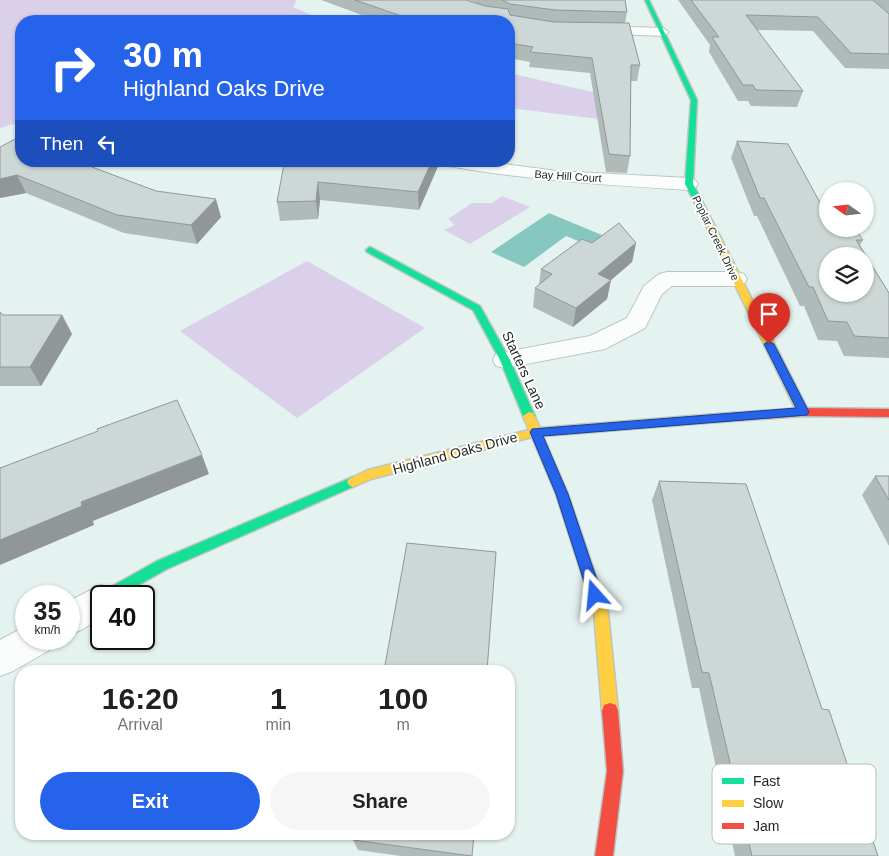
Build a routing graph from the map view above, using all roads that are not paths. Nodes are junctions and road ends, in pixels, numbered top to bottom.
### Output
1 (647, 0) edge
2 (580, 30) edge
3 (663, 32) junction
4 (480, 167) edge
5 (689, 184) junction
6 (370, 250) dead end
7 (736, 279) junction
8 (505, 360) junction
9 (803, 412) junction
10 (889, 413) edge
11 (536, 432) junction
12 (126, 585) edge
13 (15, 650) edge
14 (0, 659) edge
15 (604, 856) edge

1 - 3 street, Poplar Creek Drive
2 - 3 street
3 - 5 street, Poplar Creek Drive
4 - 5 street, Bay Hill Court
5 - 7 street, Poplar Creek Drive
6 - 8 street, Starters Lane
7 - 8 street
7 - 9 street, Poplar Creek Drive
8 - 11 street, Starters Lane
9 - 10 street, Highland Oaks Drive
9 - 11 street, Highland Oaks Drive
11 - 12 street, Highland Oaks Drive
11 - 15 street, Starters Lane
13 - 14 street

